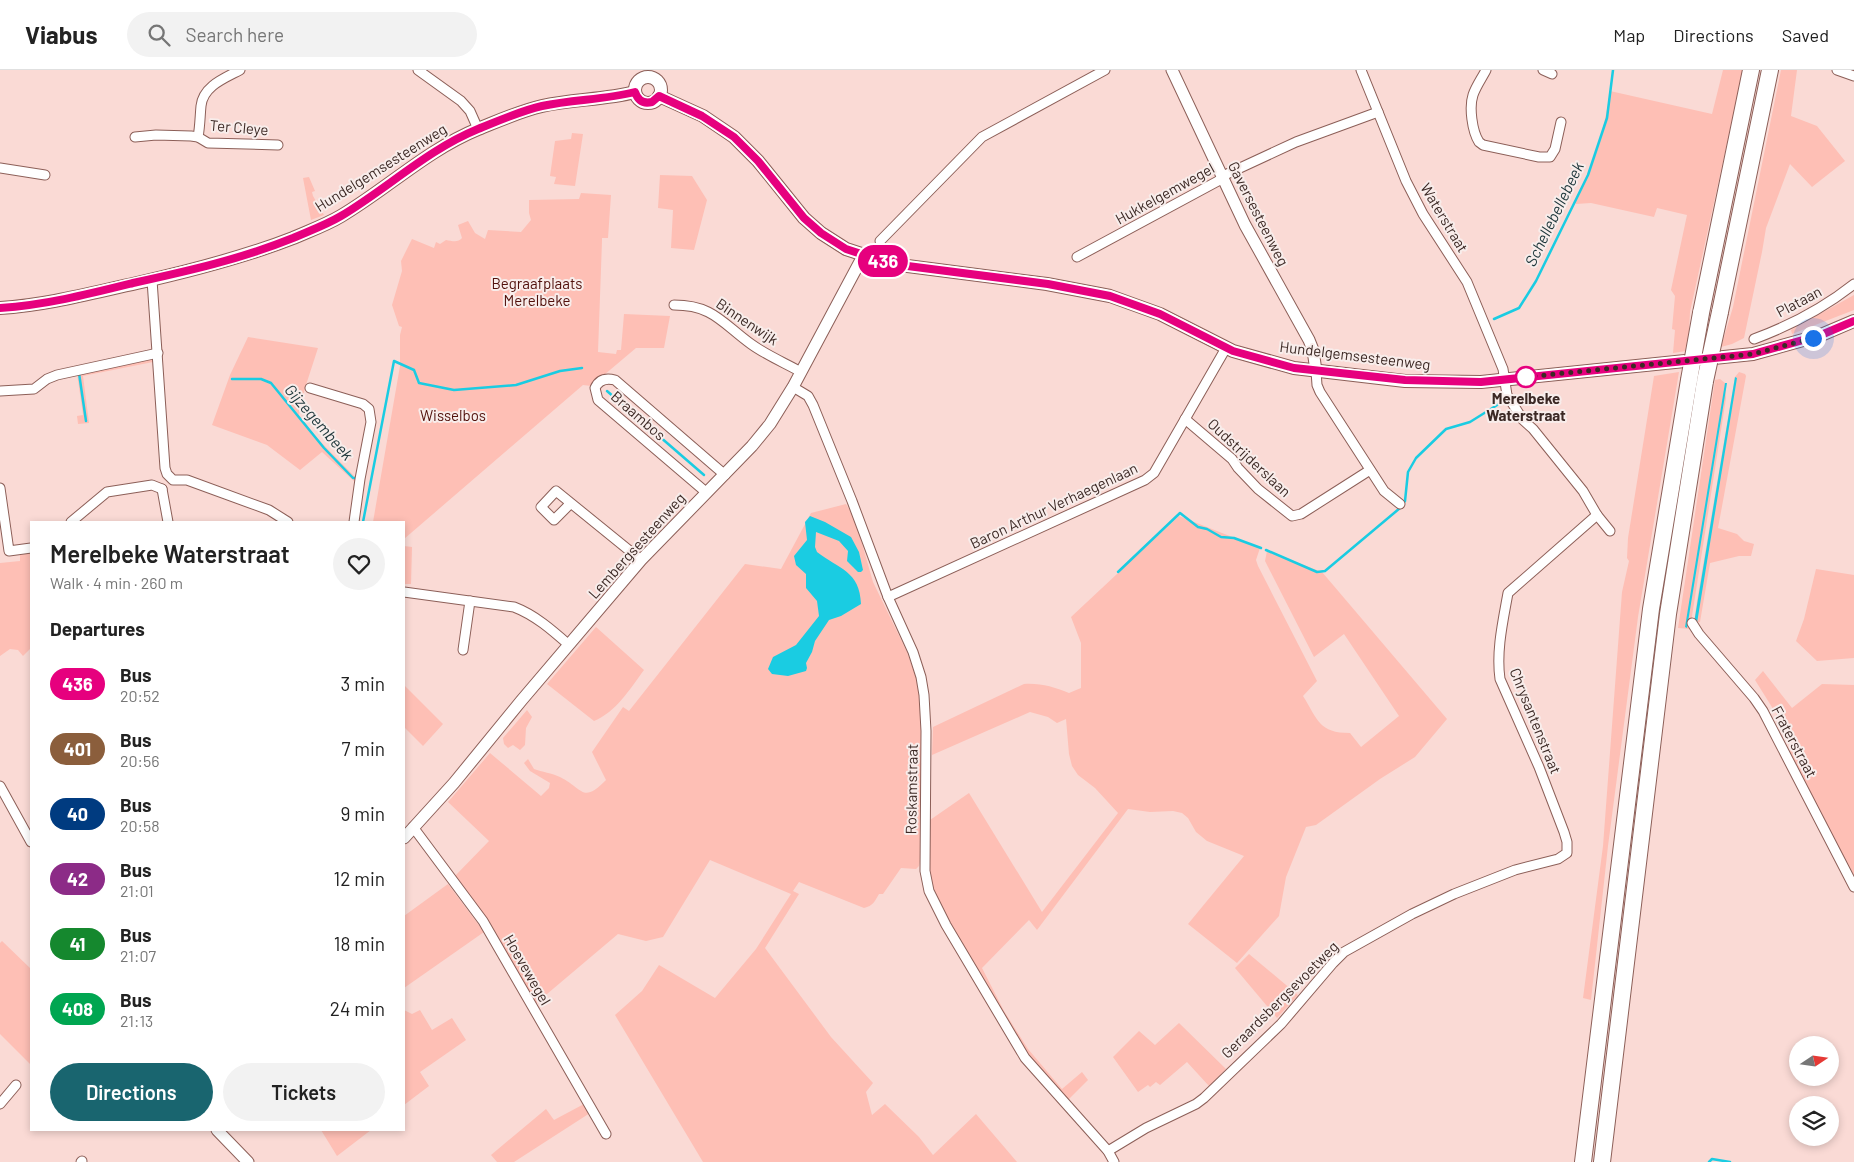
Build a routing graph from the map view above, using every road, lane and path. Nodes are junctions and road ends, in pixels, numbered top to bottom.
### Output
1 (240, 70) edge
2 (418, 70) edge
3 (1105, 70) edge
4 (1172, 70) edge
5 (1361, 70) edge
6 (1486, 70) edge
7 (1543, 70) edge
8 (1836, 70) edge
9 (1751, 73) edge
10 (1769, 73) edge
11 (654, 74) edge
12 (1552, 74) dead end
13 (1854, 76) edge
14 (635, 92) junction
15 (659, 96) junction
16 (1378, 112) junction
17 (1561, 122) dead end
18 (478, 129) junction
19 (135, 137) dead end
20 (198, 137) junction
21 (278, 145) dead end
22 (0, 168) edge
23 (45, 176) dead end
24 (1222, 178) junction
25 (880, 241) dead end
26 (863, 256) junction
27 (1077, 257) dead end
28 (152, 280) junction
29 (1854, 284) edge
30 (674, 305) dead end
31 (0, 308) edge
32 (1854, 321) edge
33 (1854, 327) edge
34 (1821, 335) junction
35 (1754, 339) dead end
36 (1226, 348) junction
37 (158, 353) junction
38 (1316, 371) junction
39 (801, 372) junction
40 (1504, 379) junction
41 (793, 387) junction
42 (310, 388) dead end
43 (0, 391) edge
44 (1185, 419) junction
45 (1370, 470) junction
46 (725, 475) junction
47 (173, 480) junction
48 (0, 488) edge
49 (162, 489) junction
50 (707, 493) junction
51 (570, 504) dead end
52 (1400, 504) dead end
53 (1597, 515) junction
54 (72, 521) edge
55 (168, 521) edge
56 (286, 521) edge
57 (354, 521) edge
58 (1610, 531) dead end
59 (30, 548) edge
60 (641, 560) junction
61 (405, 592) edge
62 (888, 597) junction
63 (470, 601) junction
64 (1692, 623) dead end
65 (569, 645) junction
66 (463, 650) dead end
67 (0, 786) edge
68 (413, 827) junction
69 (28, 831) edge
70 (405, 837) edge
71 (1567, 853) joint
72 (1854, 887) edge
73 (16, 1085) dead end
74 (0, 1104) edge
75 (218, 1131) edge
76 (606, 1134) dead end
77 (1108, 1151) junction
78 (248, 1162) edge
79 (1114, 1162) edge
80 (1583, 1162) edge
81 (1602, 1162) edge

1 - 20 street, Ter Cleye
2 - 18 street
3 - 25 street
4 - 24 street, Gaversesteenweg
5 - 16 street, Waterstraat
6 - 17 street
7 - 12 street
8 - 13 street
9 - 80 highway, bridge
10 - 81 highway, bridge
11 - 14 main road
11 - 15 main road
14 - 15 main road
14 - 18 main road, Hundelgemsesteenweg
15 - 26 main road, Hundelgemsesteenweg
16 - 24 street, Hukkelgemwegel
16 - 40 street, Waterstraat
18 - 28 main road, Hundelgemsesteenweg
19 - 20 street, Ter Cleye
20 - 21 street, Ter Cleye
22 - 23 street
24 - 27 street, Hukkelgemwegel
24 - 38 street, Gaversesteenweg
26 - 36 main road, Hundelgemsesteenweg
26 - 39 street, Lembergsesteenweg
28 - 31 main road, Hundelgemsesteenweg
28 - 37 street
29 - 35 street, Plataan
30 - 39 street, Binnenwijk
32 - 34 main road, Hundelgemsesteenweg
33 - 34 main road, Hundelgemsesteenweg
34 - 40 main road, Hundelgemsesteenweg
36 - 38 main road, Hundelgemsesteenweg
36 - 44 street, Baron Arthur Verhaegenlaan
37 - 43 street
37 - 47 street
38 - 40 main road, Hundelgemsesteenweg
38 - 45 street
39 - 41 street, Lembergsesteenweg
40 - 53 street
41 - 46 street, Lembergsesteenweg
41 - 62 street, Roskamstraat
42 - 57 street
44 - 45 street, Oudstrijderslaan
44 - 62 street, Baron Arthur Verhaegenlaan
45 - 52 street
46 - 50 street, Lembergsesteenweg
46 - 50 street, Braambos
47 - 49 street
47 - 56 street
48 - 59 street
49 - 54 street
49 - 55 street
50 - 60 street, Lembergsesteenweg
51 - 60 street
53 - 58 street
53 - 71 street, Chrysantenstraat
60 - 65 street, Lembergsesteenweg
61 - 63 street
62 - 77 street, Roskamstraat
63 - 65 street
63 - 66 street
64 - 72 street, Fraterstraat
65 - 68 street, Lembergsesteenweg
67 - 69 street
68 - 70 street, Lembergsesteenweg
68 - 76 street, Hoevewegel
71 - 77 street, Geraardsbergsevoetweg
73 - 74 street
75 - 78 street
77 - 79 street, Roskamstraat

